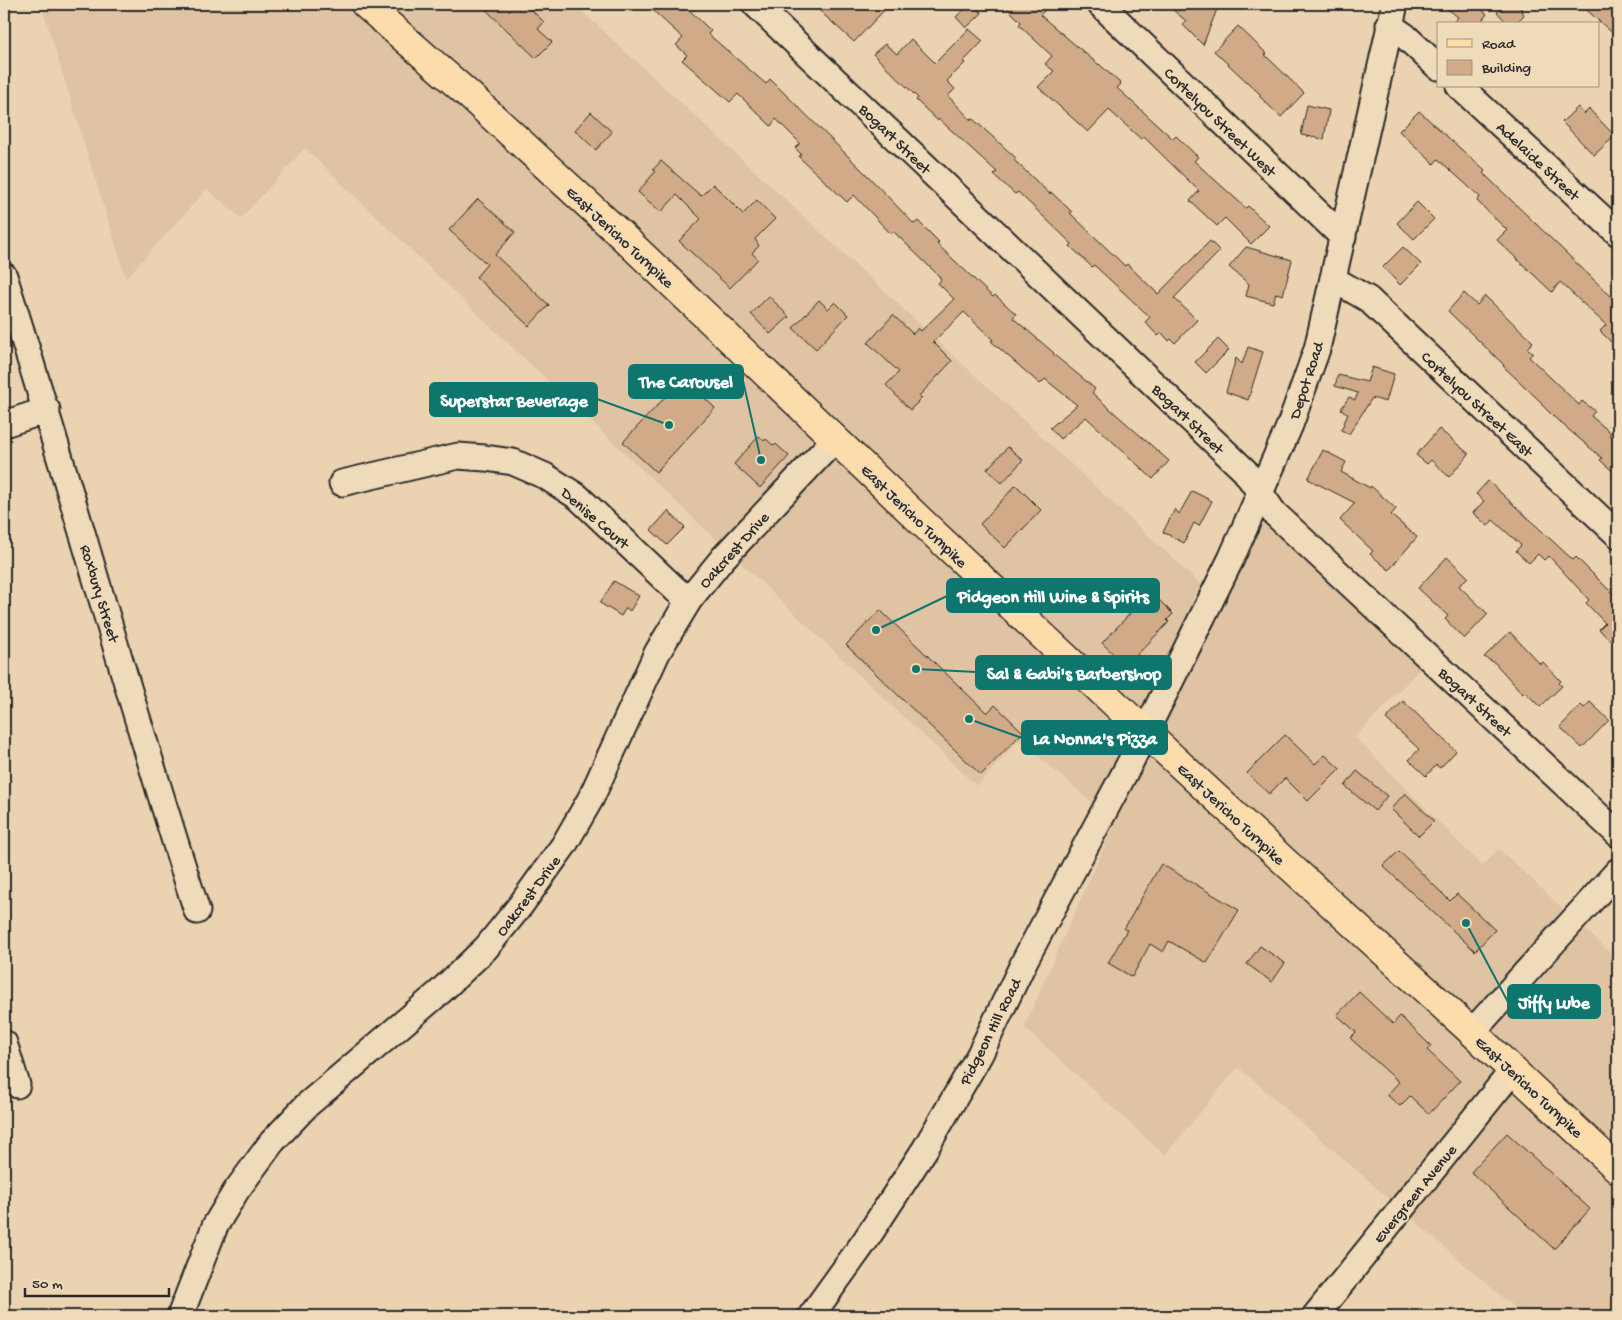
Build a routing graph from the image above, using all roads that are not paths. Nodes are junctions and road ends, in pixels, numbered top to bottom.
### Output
1 (365, 4) edge
2 (755, 4) edge
3 (1100, 4) edge
4 (1392, 14) edge
5 (1437, 66) edge
6 (1461, 88) edge
7 (1618, 233) edge
8 (1343, 237) junction
9 (4, 276) edge
10 (1333, 279) junction
11 (47, 410) junction
12 (4, 424) edge
13 (835, 439) junction
14 (342, 483) dead end
15 (1260, 493) junction
16 (1618, 535) edge
17 (689, 600) junction
18 (1145, 732) junction
19 (1618, 834) edge
20 (1618, 871) edge
21 (197, 910) dead end
22 (1472, 1032) junction
23 (4, 1043) edge
24 (1514, 1070) junction
25 (16, 1085) dead end
26 (1618, 1169) edge
27 (180, 1316) edge
28 (810, 1316) edge
29 (1315, 1316) edge

1 - 13 main road, East Jericho Turnpike
2 - 15 street, Bogart Street
3 - 8 street, Cortelyou Street West
4 - 5 street
4 - 8 street, Depot Road
6 - 7 street, Adelaide Street
8 - 10 street, Depot Road
9 - 11 street, Roxbury Street
10 - 15 street, Depot Road
10 - 16 street, Cortelyou Street East
11 - 12 street
11 - 21 street, Roxbury Street
13 - 17 street, Oakcrest Drive
13 - 18 main road, East Jericho Turnpike
14 - 17 street, Denise Court
15 - 18 street, Depot Road
15 - 19 street, Bogart Street
17 - 27 street, Oakcrest Drive
18 - 22 main road, East Jericho Turnpike
18 - 28 street, Pidgeon Hill Road
20 - 22 street
22 - 24 main road, East Jericho Turnpike
23 - 25 street
24 - 26 main road, East Jericho Turnpike
24 - 29 street, Evergreen Avenue

